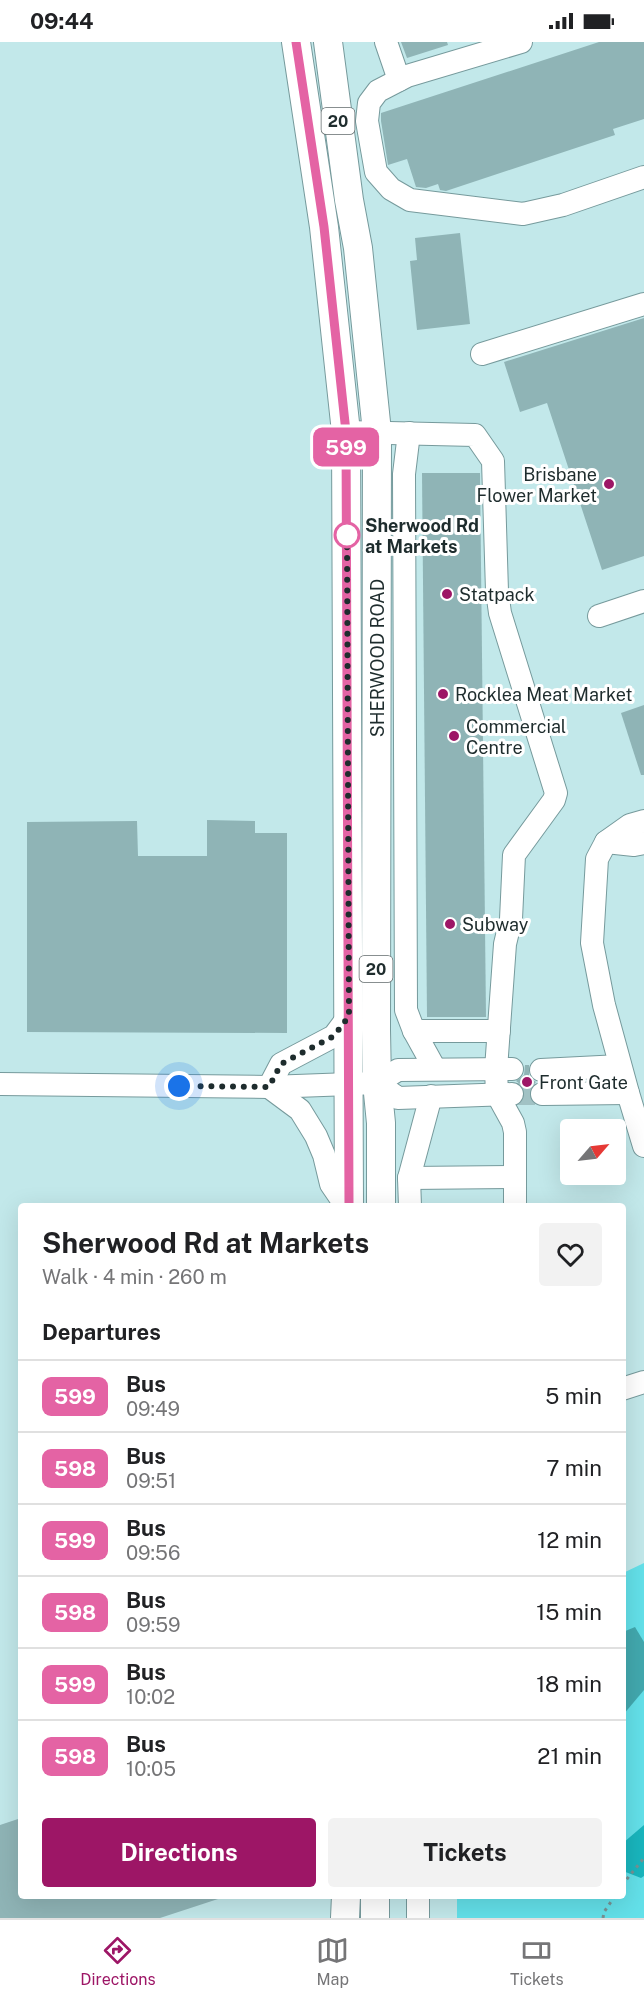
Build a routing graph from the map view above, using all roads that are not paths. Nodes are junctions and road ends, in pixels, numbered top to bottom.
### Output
1 (296, 42) edge
2 (328, 42) edge
3 (386, 42) edge
4 (521, 42) edge
5 (399, 80) junction
6 (644, 177) edge
7 (644, 304) edge
8 (482, 354) dead end
9 (346, 432) junction
10 (377, 432) junction
11 (409, 433) junction
12 (644, 601) edge
13 (598, 616) dead end
14 (644, 821) edge
15 (606, 842) junction
16 (644, 843) edge
17 (405, 933) junction
18 (376, 939) junction
19 (349, 1016) junction
20 (499, 1030) junction
21 (414, 1031) junction
22 (620, 1066) junction
23 (435, 1069) junction
24 (504, 1069) junction
25 (541, 1070) tunnel mouth
26 (0, 1084) edge
27 (363, 1084) junction
28 (269, 1087) junction
29 (628, 1093) junction
30 (505, 1094) junction
31 (542, 1094) tunnel mouth
32 (431, 1096) junction
33 (644, 1146) edge
34 (515, 1177) junction
35 (410, 1178) junction
36 (346, 1203) edge
37 (348, 1203) edge
38 (381, 1203) edge
39 (410, 1203) edge
40 (515, 1203) edge
41 (644, 1383) edge
42 (626, 1388) edge
43 (345, 1899) edge
44 (375, 1899) edge
45 (418, 1899) edge
46 (345, 1918) edge
47 (375, 1918) edge
48 (418, 1918) edge

1 - 9 main road, SHERWOOD ROAD / 20
2 - 10 main road, SHERWOOD ROAD / 20
3 - 5 street
4 - 5 street
5 - 6 street
7 - 8 street
9 - 10 street
9 - 19 main road, SHERWOOD ROAD / 20
10 - 11 street
10 - 18 main road, SHERWOOD ROAD / 20
11 - 17 street
11 - 20 street
12 - 13 street
14 - 15 street
15 - 16 street
15 - 22 street
17 - 18 street
17 - 21 street
18 - 27 main road, SHERWOOD ROAD / 20
19 - 27 main road, SHERWOOD ROAD / 20
19 - 28 street
20 - 21 street
20 - 24 street
21 - 23 street
22 - 25 street
22 - 29 street
23 - 24 street
23 - 27 street
24 - 30 street
26 - 28 street
27 - 28 street
27 - 32 street
27 - 37 main road, SHERWOOD ROAD / 20
27 - 38 main road, SHERWOOD ROAD / 20
28 - 36 street
29 - 31 street
29 - 33 street
30 - 32 street
30 - 34 street
32 - 35 street
34 - 35 street
34 - 40 street
35 - 39 street
41 - 42 street
43 - 46 main road
44 - 47 main road
45 - 48 street

